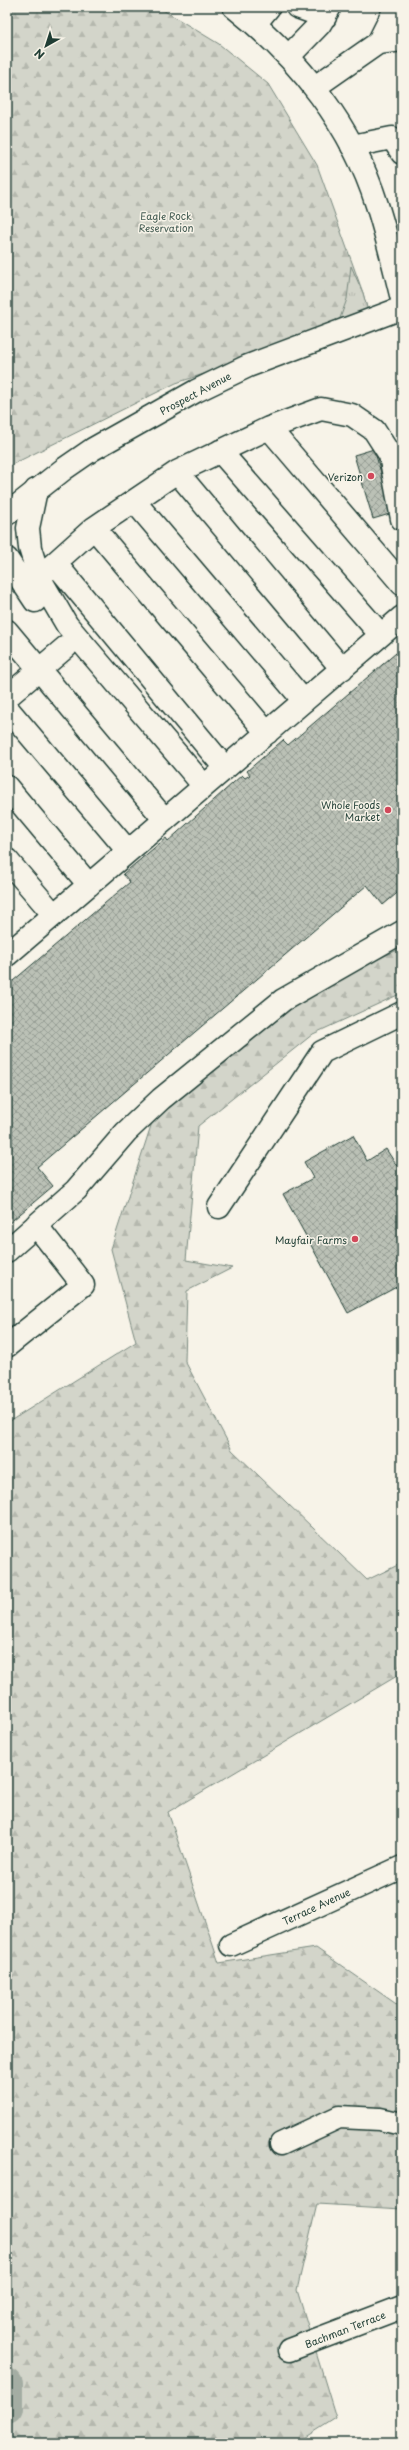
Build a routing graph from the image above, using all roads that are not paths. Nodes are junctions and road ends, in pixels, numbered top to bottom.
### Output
1 (234, 7) edge
2 (269, 7) edge
3 (297, 7) edge
4 (396, 7) edge
5 (328, 12) edge
6 (255, 24) junction
7 (402, 40) edge
8 (378, 43) junction
9 (289, 56) junction
10 (315, 87) junction
11 (352, 146) junction
12 (402, 153) edge
13 (398, 262) edge
14 (402, 299) edge
15 (402, 308) edge
16 (269, 428) junction
17 (220, 451) junction
18 (177, 472) junction
19 (36, 490) junction
20 (134, 501) junction
21 (7, 514) edge
22 (402, 519) edge
23 (94, 528) junction
24 (7, 559) edge
25 (55, 563) junction
26 (33, 583) junction
27 (402, 584) edge
28 (402, 617) edge
29 (7, 631) edge
30 (381, 636) junction
31 (66, 647) junction
32 (342, 669) junction
33 (39, 670) junction
34 (7, 697) edge
35 (304, 701) junction
36 (7, 708) edge
37 (267, 733) junction
38 (225, 768) junction
39 (7, 787) edge
40 (199, 790) junction
41 (165, 820) junction
42 (128, 851) junction
43 (7, 860) edge
44 (89, 884) junction
45 (54, 915) junction
46 (402, 932) edge
47 (11, 945) edge
48 (402, 1013) edge
49 (219, 1207) dead end
50 (36, 1225) junction
51 (7, 1251) edge
52 (7, 1346) edge
53 (402, 1867) edge
54 (231, 1945) dead end
55 (402, 2124) edge
56 (281, 2144) dead end
57 (402, 2307) edge
58 (289, 2350) dead end

1 - 6 main road
2 - 6 main road
3 - 5 main road
4 - 8 main road
5 - 9 main road
6 - 9 main road
7 - 8 main road
8 - 10 main road
9 - 10 main road
10 - 11 main road
11 - 12 main road
11 - 13 main road
13 - 14 main road
15 - 19 main road, Prospect Avenue
16 - 17 main road
16 - 22 main road
16 - 27 main road
17 - 18 main road
17 - 30 main road
18 - 20 main road
18 - 32 main road
19 - 21 main road, Prospect Avenue
19 - 26 main road
20 - 23 main road
20 - 35 main road
23 - 25 main road
23 - 37 main road
24 - 26 main road
25 - 26 main road
25 - 38 main road
26 - 31 main road
26 - 40 main road
28 - 30 main road
29 - 33 main road
30 - 32 main road
31 - 33 main road
31 - 40 main road
32 - 35 main road
33 - 34 main road
33 - 41 main road
35 - 37 main road
36 - 42 main road
37 - 38 main road
38 - 40 main road
39 - 44 main road
40 - 41 main road
41 - 42 main road
42 - 44 main road
43 - 45 main road
44 - 45 main road
45 - 47 main road
46 - 50 main road
48 - 49 main road
50 - 51 main road
50 - 52 main road
53 - 54 main road, Terrace Avenue
55 - 56 main road
57 - 58 main road, Bachman Terrace

